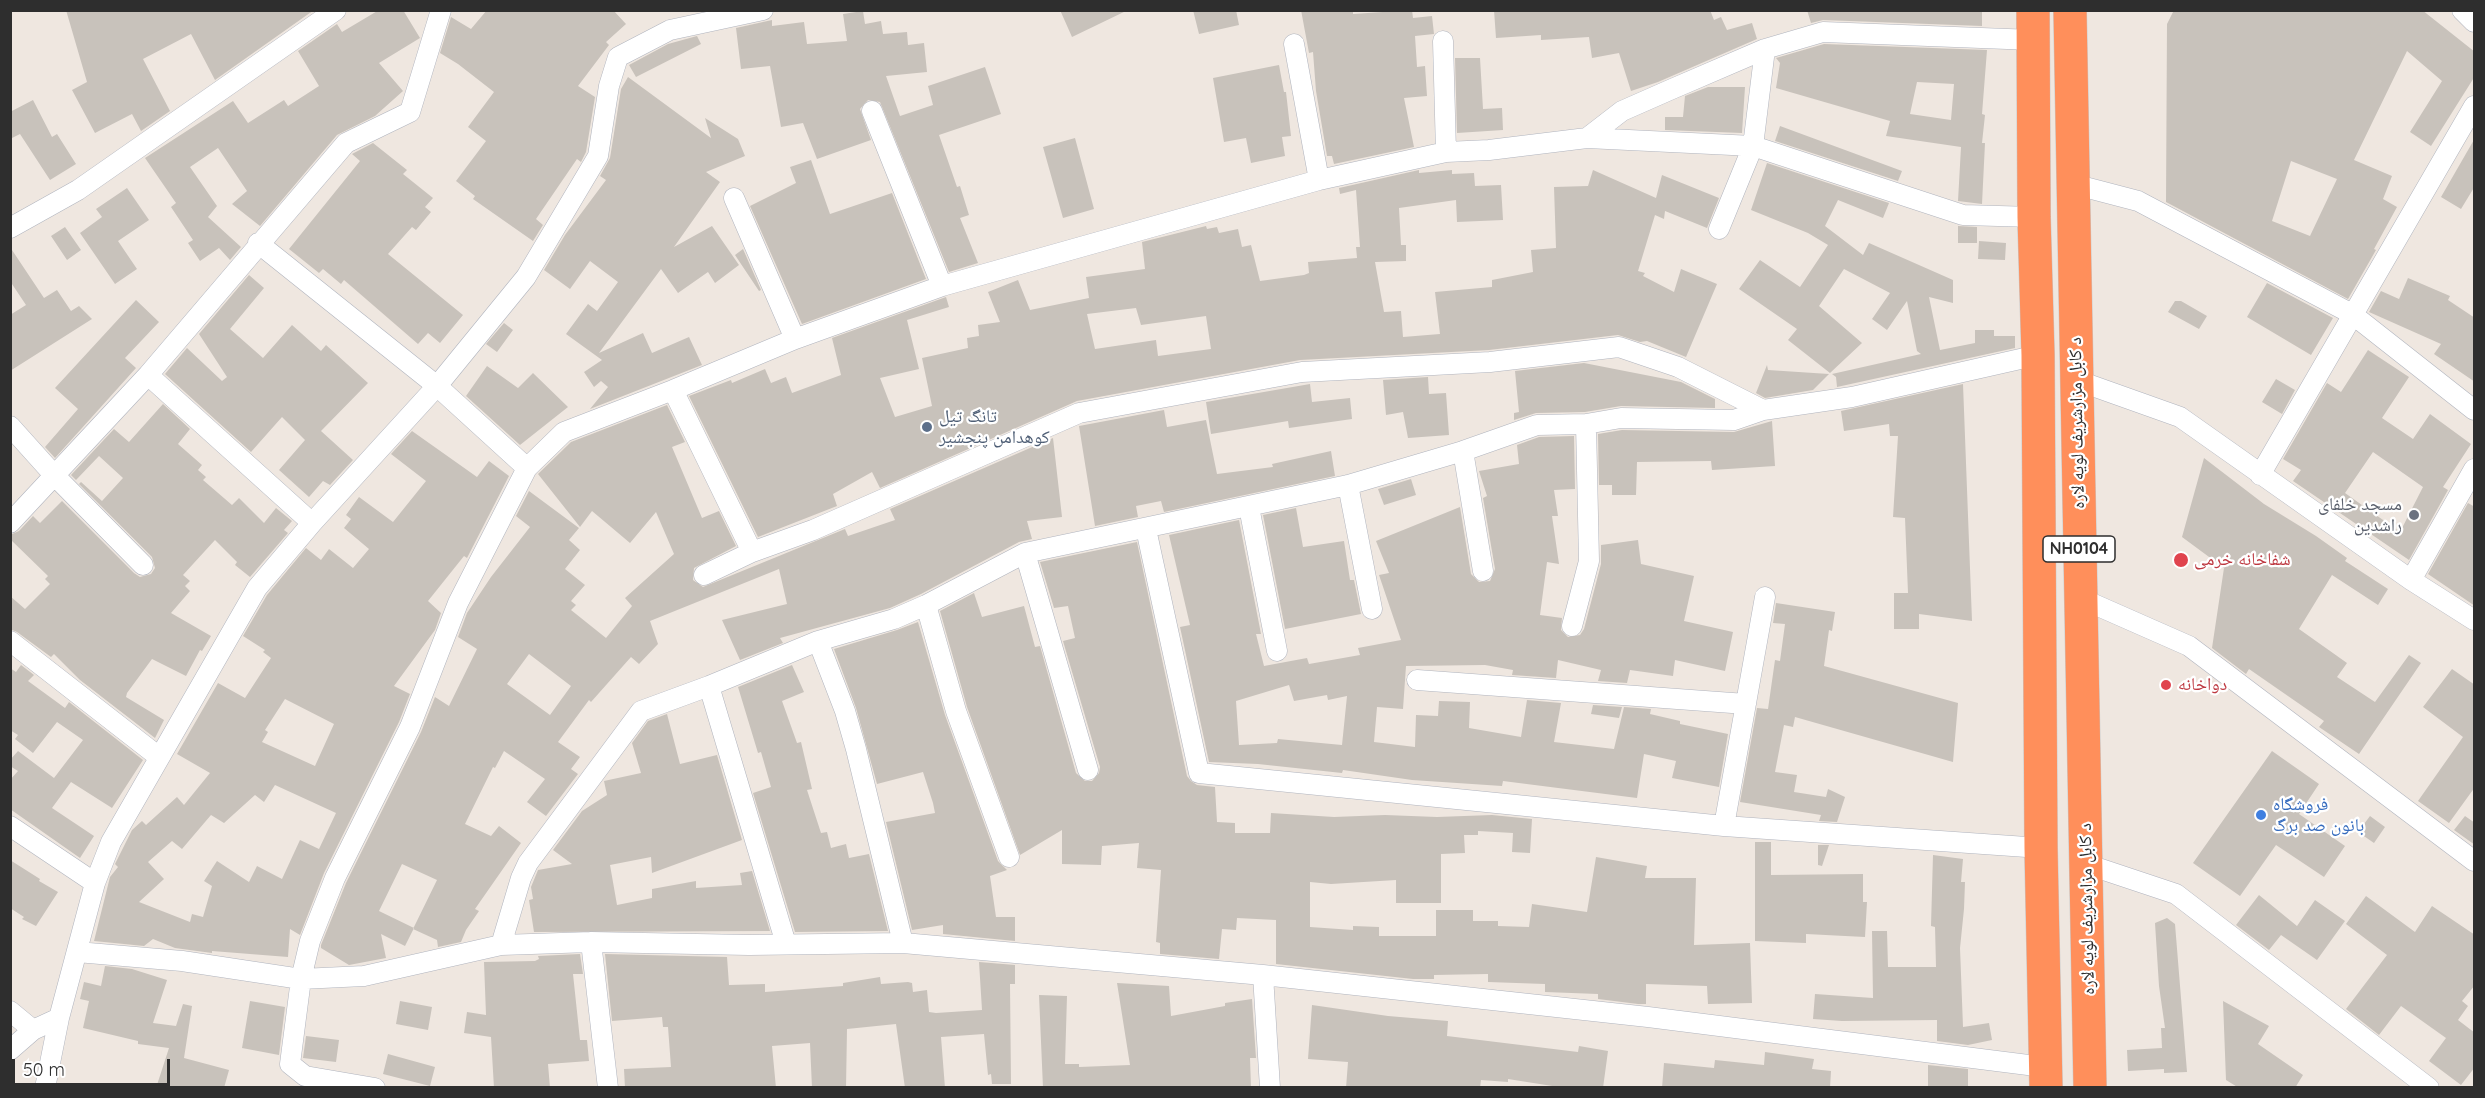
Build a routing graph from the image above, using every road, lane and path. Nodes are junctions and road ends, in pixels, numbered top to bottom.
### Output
1 (336, 10) edge
2 (441, 10) edge
3 (681, 10) edge
4 (763, 10) edge
5 (2070, 10) edge
6 (2462, 10) edge
7 (2475, 22) edge
8 (2033, 25) edge
9 (670, 30) junction
10 (1443, 41) dead end
11 (1294, 44) dead end
12 (1765, 49) junction
13 (2475, 106) edge
14 (872, 111) dead end
15 (1587, 138) junction
16 (1753, 146) junction
17 (1446, 152) junction
18 (1319, 180) junction
19 (2073, 184) junction
20 (734, 198) dead end
21 (2034, 217) junction
22 (10, 228) edge
23 (1719, 229) dead end
24 (258, 243) junction
25 (942, 286) junction
26 (2352, 314) junction
27 (795, 339) junction
28 (2038, 356) junction
29 (148, 375) junction
30 (2076, 380) junction
31 (437, 386) junction
32 (673, 390) junction
33 (1763, 410) junction
34 (2475, 410) edge
35 (1586, 424) junction
36 (10, 426) edge
37 (1463, 451) junction
38 (527, 468) junction
39 (2475, 469) edge
40 (2260, 474) junction
41 (54, 475) junction
42 (1348, 485) junction
43 (1249, 507) junction
44 (10, 523) edge
45 (312, 523) junction
46 (1146, 530) junction
47 (752, 552) junction
48 (1026, 553) junction
49 (143, 565) dead end
50 (1482, 572) dead end
51 (704, 575) dead end
52 (2411, 580) junction
53 (1765, 597) dead end
54 (2080, 598) junction
55 (926, 605) junction
56 (1372, 609) dead end
57 (2475, 620) edge
58 (1572, 626) dead end
59 (10, 641) edge
60 (818, 641) junction
61 (1277, 651) dead end
62 (1417, 681) dead end
63 (709, 686) junction
64 (1746, 704) junction
65 (159, 757) junction
66 (1088, 770) dead end
67 (10, 826) edge
68 (1724, 826) junction
69 (2041, 848) junction
70 (1009, 857) dead end
71 (2475, 861) edge
72 (2086, 864) junction
73 (95, 883) junction
74 (591, 942) junction
75 (903, 943) junction
76 (786, 944) junction
77 (501, 945) junction
78 (77, 952) junction
79 (1263, 975) junction
80 (301, 979) junction
81 (10, 1011) edge
82 (59, 1018) junction
83 (33, 1030) junction
84 (10, 1050) edge
85 (2045, 1077) edge
86 (45, 1088) edge
87 (375, 1088) edge
88 (608, 1088) edge
89 (1270, 1088) edge
90 (2090, 1088) edge
91 (2429, 1088) edge

1 - 22 street
2 - 24 street
3 - 9 street
4 - 9 street
5 - 19 highway, د کابل مزارشریف لویه لاره / NH0104
6 - 7 street
8 - 12 street
8 - 21 highway, د کابل مزارشریف لویه لاره / NH0104
9 - 31 street
10 - 17 street
11 - 18 street
12 - 15 street
12 - 16 street
13 - 26 street
14 - 25 street
15 - 16 street
15 - 17 street
16 - 21 street
16 - 23 street
17 - 18 street
18 - 25 street
19 - 26 street
19 - 30 highway, د کابل مزارشریف لویه لاره / NH0104
20 - 27 street
21 - 28 highway, د کابل مزارشریف لویه لاره / NH0104
24 - 29 street
24 - 31 street
25 - 27 street
26 - 34 street
26 - 40 street
27 - 32 street
28 - 33 street
28 - 69 highway, د کابل مزارشریف لویه لاره / NH0104
29 - 41 street
29 - 45 street
30 - 40 street
30 - 54 highway, د کابل مزارشریف لویه لاره / NH0104
31 - 38 street
31 - 45 street
32 - 38 street
32 - 47 street
33 - 35 street
33 - 47 street
35 - 37 street
35 - 58 street
36 - 41 street
37 - 42 street
37 - 50 street
38 - 80 street
39 - 52 street
40 - 52 street
41 - 44 street
41 - 49 street
42 - 43 street
42 - 56 street
43 - 46 street
43 - 61 street
45 - 65 street
46 - 48 street
46 - 68 street
47 - 51 street
48 - 55 street
48 - 66 street
52 - 57 street
53 - 64 street
54 - 71 street
54 - 72 highway, د کابل مزارشریف لویه لاره / NH0104
55 - 60 street
55 - 70 street
59 - 65 street
60 - 63 street
60 - 75 street
62 - 64 street
63 - 76 street
63 - 77 street
64 - 68 street
65 - 73 street
67 - 73 street
68 - 69 street
69 - 85 highway, د کابل مزارشریف لویه لاره / NH0104
72 - 90 highway, د کابل مزارشریف لویه لاره / NH0104
72 - 91 street
73 - 78 street
74 - 76 street
74 - 77 street
74 - 88 street
75 - 76 street
75 - 79 street
77 - 80 street
78 - 80 street
78 - 82 street
79 - 85 street
79 - 89 street
80 - 87 street
81 - 83 street
82 - 83 street
82 - 86 street
83 - 84 street

